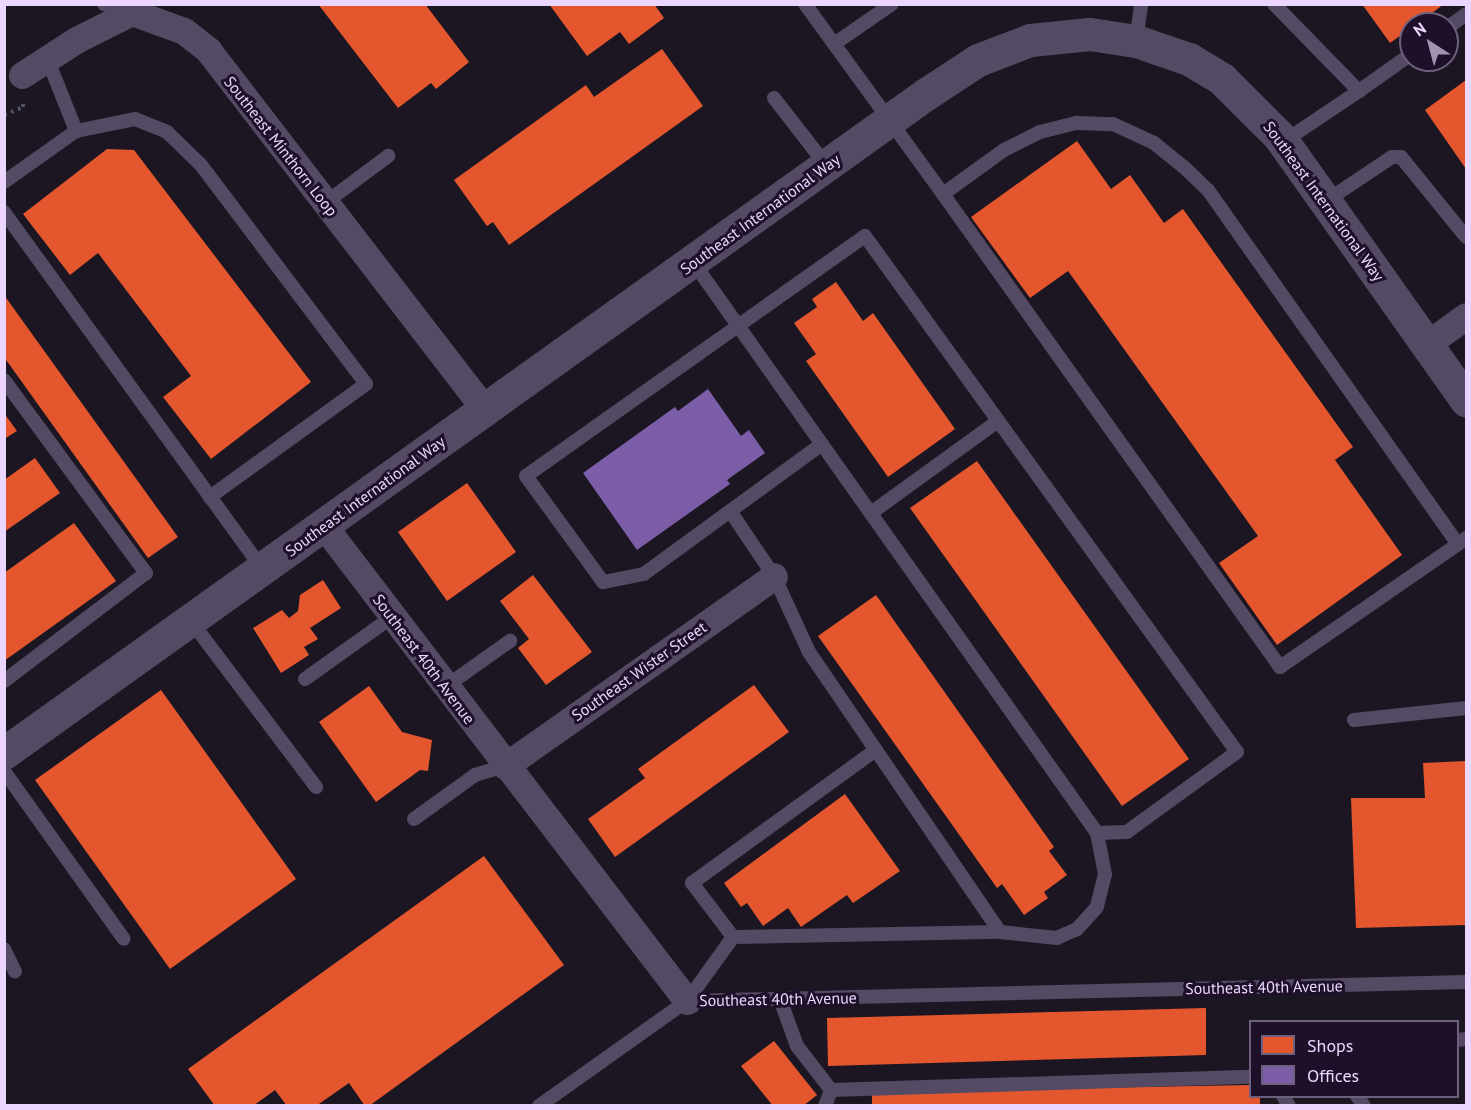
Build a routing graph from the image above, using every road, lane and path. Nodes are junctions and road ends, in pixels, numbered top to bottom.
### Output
1 (104, 4) edge
2 (805, 4) edge
3 (892, 4) edge
4 (1141, 4) edge
5 (1274, 4) edge
6 (134, 8) edge
7 (1136, 41) junction
8 (834, 44) junction
9 (47, 58) junction
10 (1399, 63) edge
11 (22, 75) dead end
12 (1359, 91) junction
13 (774, 98) dead end
14 (890, 120) junction
15 (76, 130) junction
16 (1283, 142) junction
17 (388, 156) dead end
18 (827, 167) junction
19 (4, 182) edge
20 (943, 194) junction
21 (1326, 201) junction
22 (325, 203) junction
23 (4, 212) edge
24 (1467, 237) edge
25 (693, 262) junction
26 (1467, 316) edge
27 (738, 326) junction
28 (1427, 344) junction
29 (4, 380) edge
30 (1467, 400) edge
31 (485, 410) junction
32 (998, 421) junction
33 (822, 444) junction
34 (210, 497) junction
35 (730, 511) junction
36 (871, 513) junction
37 (324, 526) junction
38 (1462, 541) edge
39 (262, 570) junction
40 (774, 576) junction
41 (392, 617) junction
42 (190, 621) junction
43 (510, 641) dead end
44 (305, 679) dead end
45 (4, 681) edge
46 (446, 687) junction
47 (1467, 708) edge
48 (1354, 720) dead end
49 (876, 750) junction
50 (4, 753) edge
51 (505, 766) junction
52 (4, 771) edge
53 (316, 787) dead end
54 (414, 819) dead end
55 (1097, 833) junction
56 (1000, 932) junction
57 (733, 937) junction
58 (124, 939) dead end
59 (4, 949) edge
60 (15, 972) dead end
61 (1467, 982) edge
62 (780, 999) junction
63 (687, 1001) junction
64 (1249, 1077) edge
65 (831, 1090) junction
66 (539, 1106) edge
67 (825, 1106) edge

1 - 6 lane
2 - 8 lane
3 - 8 lane
4 - 7 lane
5 - 12 lane
6 - 9 street
6 - 22 street, Southeast Minthorn Loop
7 - 14 street, Southeast International Way
7 - 16 street, Southeast International Way
8 - 14 lane
9 - 11 street
9 - 15 lane
10 - 12 lane
12 - 16 lane
13 - 18 lane
14 - 18 street, Southeast International Way
14 - 20 lane
15 - 19 lane
15 - 34 lane
16 - 21 street, Southeast International Way
17 - 22 lane
18 - 25 street, Southeast International Way
20 - 38 lane
20 - 38 lane
21 - 24 lane
21 - 28 street, Southeast International Way
22 - 31 street, Southeast Minthorn Loop
23 - 34 lane
25 - 27 lane
25 - 31 street, Southeast International Way
26 - 28 street
27 - 32 lane
27 - 33 lane
27 - 35 lane
28 - 30 street, Southeast International Way
29 - 45 lane
31 - 37 street, Southeast International Way
32 - 36 lane
32 - 55 lane
33 - 35 lane
33 - 36 lane
34 - 39 lane
35 - 40 lane
36 - 55 lane
37 - 39 street, Southeast International Way
37 - 41 street, Southeast 40th Avenue
39 - 42 street, Southeast International Way
40 - 49 lane
40 - 51 street, Southeast Wister Street
41 - 44 lane
41 - 46 street, Southeast 40th Avenue
42 - 50 street, Southeast International Way
42 - 53 lane
43 - 46 lane
46 - 51 street, Southeast 40th Avenue
47 - 48 lane
49 - 56 lane
49 - 57 lane
51 - 54 lane
51 - 63 street, Southeast 40th Avenue
52 - 58 lane
55 - 56 lane
56 - 57 lane
57 - 63 lane
59 - 60 lane
61 - 62 lane, Southeast 40th Avenue
62 - 63 lane, Southeast 40th Avenue
62 - 65 lane
63 - 66 lane
64 - 65 lane
65 - 67 lane

